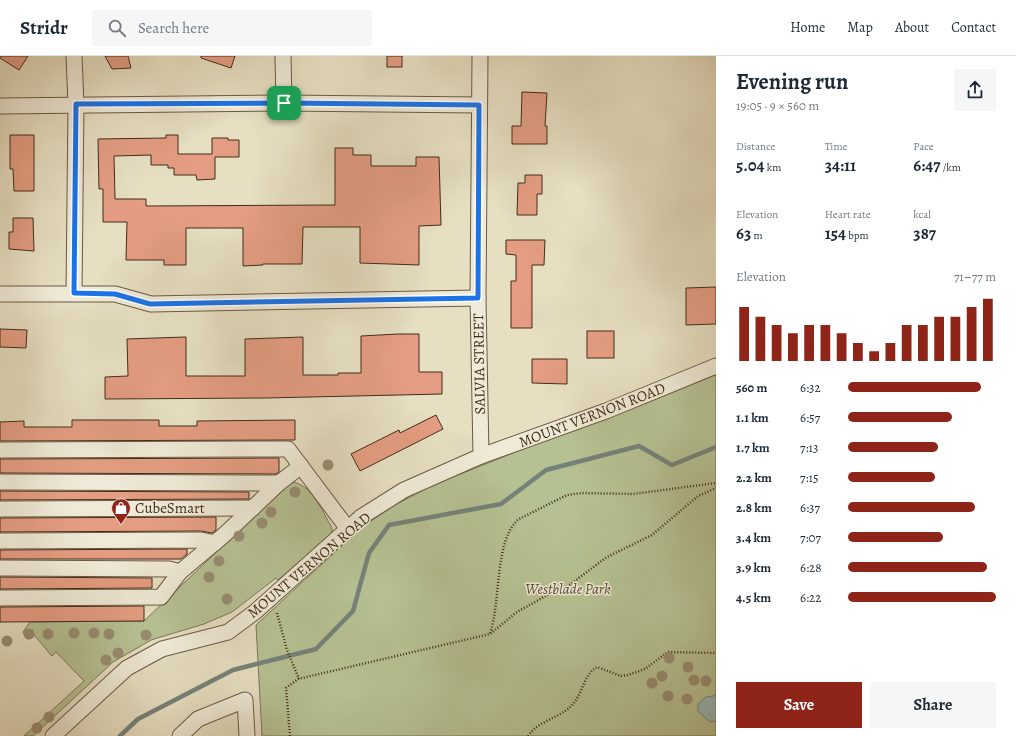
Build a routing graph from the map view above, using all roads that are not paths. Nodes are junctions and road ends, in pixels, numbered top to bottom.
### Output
1 (74, 56) edge
2 (283, 56) edge
3 (480, 56) edge
4 (284, 103) junction
5 (76, 104) junction
6 (479, 105) junction
7 (0, 106) edge
8 (74, 293) junction
9 (0, 294) edge
10 (478, 298) junction
11 (716, 366) edge
12 (0, 450) edge
13 (481, 456) junction
14 (301, 466) junction
15 (0, 482) edge
16 (279, 483) junction
17 (253, 508) junction
18 (0, 509) edge
19 (348, 529) junction
20 (0, 541) edge
21 (215, 543) junction
22 (0, 568) edge
23 (180, 572) junction
24 (0, 598) edge
25 (53, 736) edge
26 (180, 736) edge
27 (246, 736) edge

1 - 5 street
2 - 4 street
3 - 6 street, SALVIA STREET
4 - 5 street
4 - 6 street
5 - 7 street
5 - 8 street
6 - 10 street, SALVIA STREET
8 - 9 street
8 - 10 street
10 - 13 street, SALVIA STREET
11 - 13 street, MOUNT VERNON ROAD
12 - 14 street
13 - 19 street, MOUNT VERNON ROAD
14 - 16 street
14 - 19 street
15 - 16 street
16 - 17 street
17 - 18 street
17 - 21 street
19 - 25 street, MOUNT VERNON ROAD
20 - 21 street
21 - 23 street
22 - 23 street
23 - 24 street
26 - 27 street

